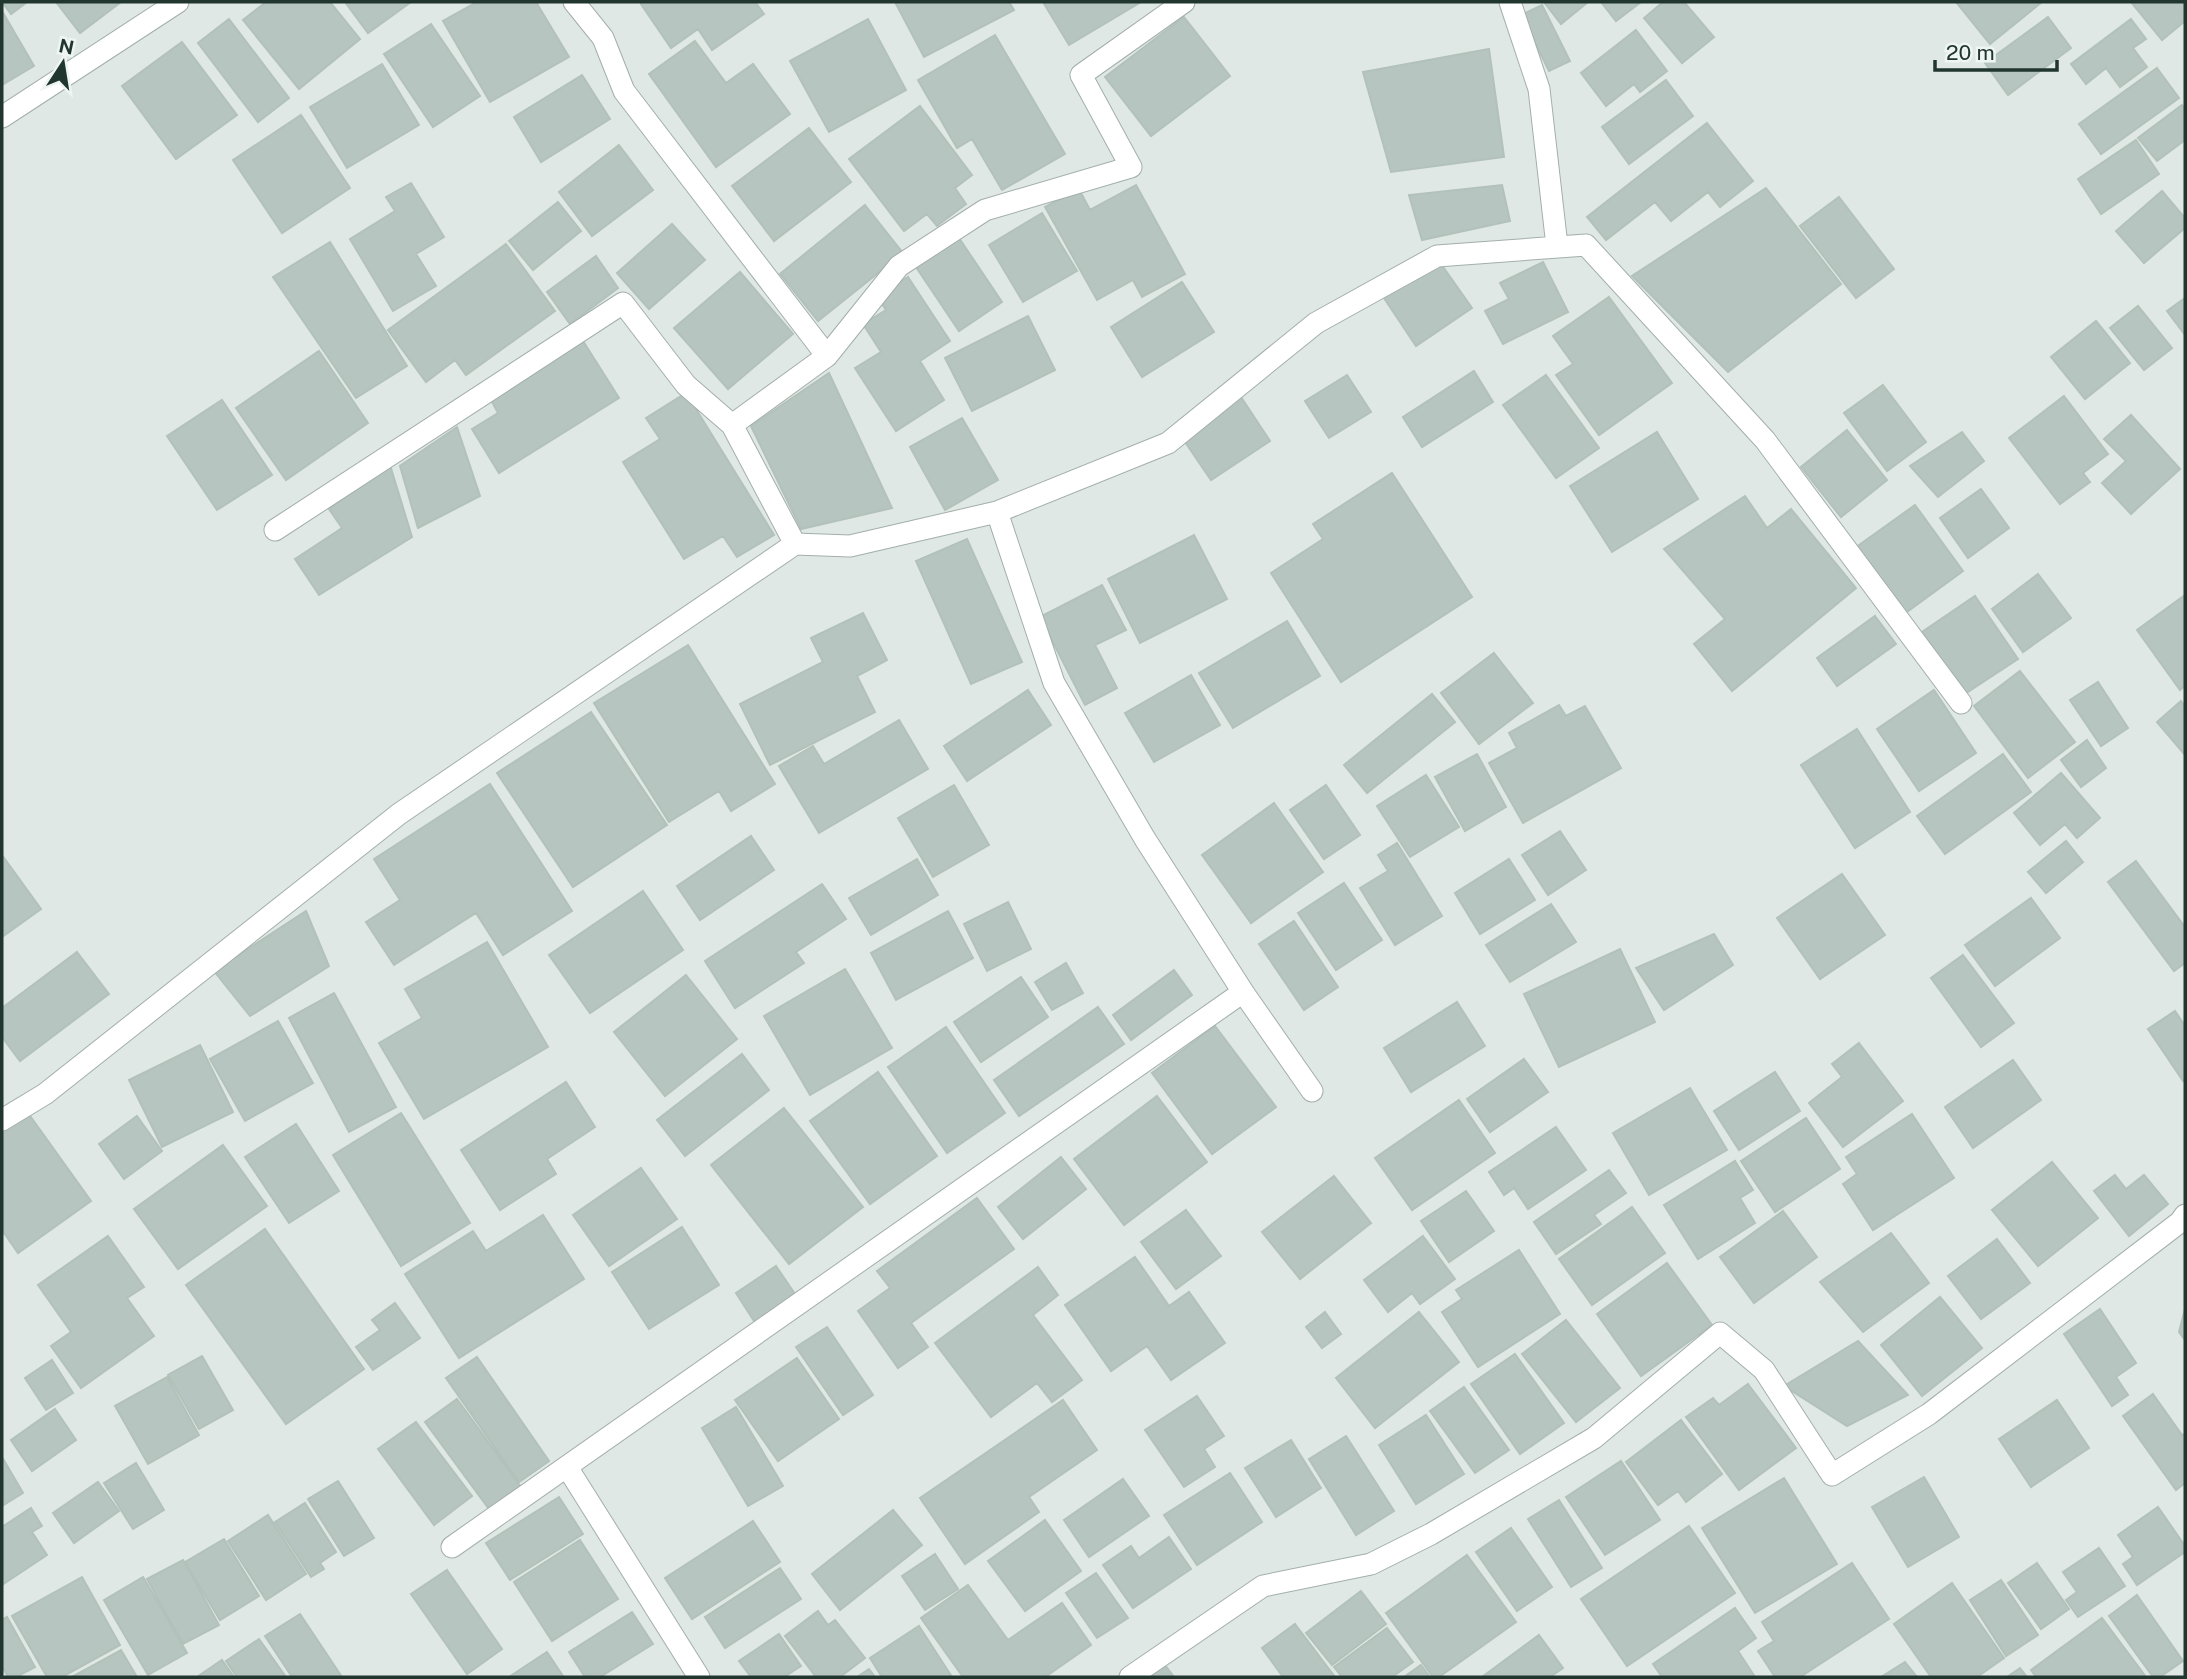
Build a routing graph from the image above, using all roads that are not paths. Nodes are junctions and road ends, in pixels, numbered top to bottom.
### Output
1 (178, 2) edge
2 (574, 2) edge
3 (1184, 2) edge
4 (1510, 2) edge
5 (2, 117) edge
6 (1557, 246) junction
7 (827, 356) junction
8 (732, 425) junction
9 (997, 512) junction
10 (275, 530) dead end
11 (795, 544) junction
12 (1961, 703) dead end
13 (1243, 992) junction
14 (1312, 1091) dead end
15 (2, 1119) edge
16 (2185, 1215) edge
17 (567, 1467) junction
18 (452, 1547) dead end
19 (699, 1677) edge
20 (1130, 1677) edge

1 - 5 street
2 - 7 street
3 - 7 street
4 - 6 street
6 - 9 street
6 - 12 street
7 - 8 street
8 - 10 street
8 - 11 street
9 - 11 street
9 - 13 street
11 - 15 street
13 - 14 street
13 - 17 street
16 - 20 street
17 - 18 street
17 - 19 street

